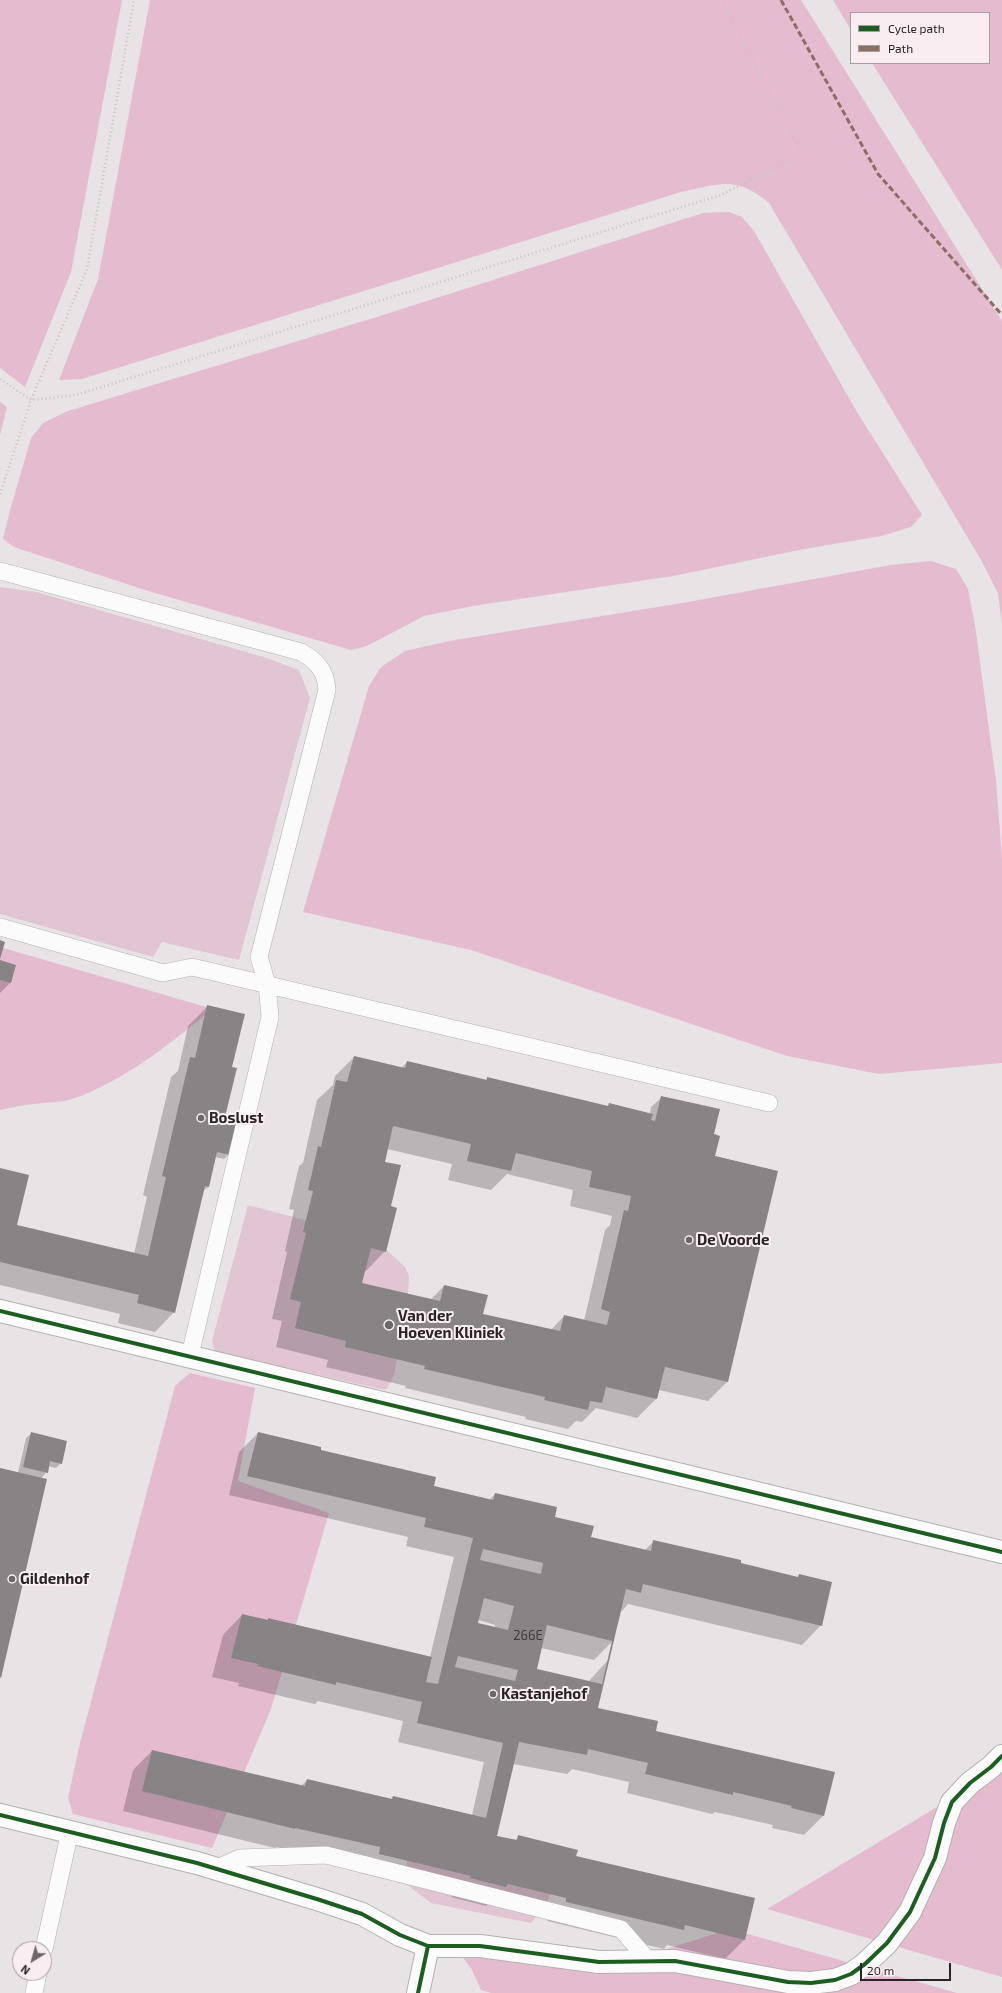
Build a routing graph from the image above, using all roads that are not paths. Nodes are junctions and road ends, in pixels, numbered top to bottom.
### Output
1 (0, 571) edge
2 (0, 927) edge
3 (267, 984) junction
4 (770, 1103) dead end
5 (0, 1311) edge
6 (190, 1355) junction
7 (1002, 1552) edge
8 (1002, 1756) edge
9 (0, 1815) edge
10 (70, 1831) junction
11 (215, 1869) junction
12 (46, 1941) edge
13 (428, 1946) junction
14 (648, 1960) junction
15 (36, 1981) edge
16 (34, 1993) edge
17 (418, 1993) edge

1 - 3 lane
2 - 3 lane
3 - 4 lane
3 - 6 lane
5 - 6 street
6 - 7 street
8 - 14 street
9 - 10 street
10 - 11 street
10 - 12 lane
11 - 13 street
11 - 14 lane
13 - 14 street
13 - 17 street
15 - 16 lane

